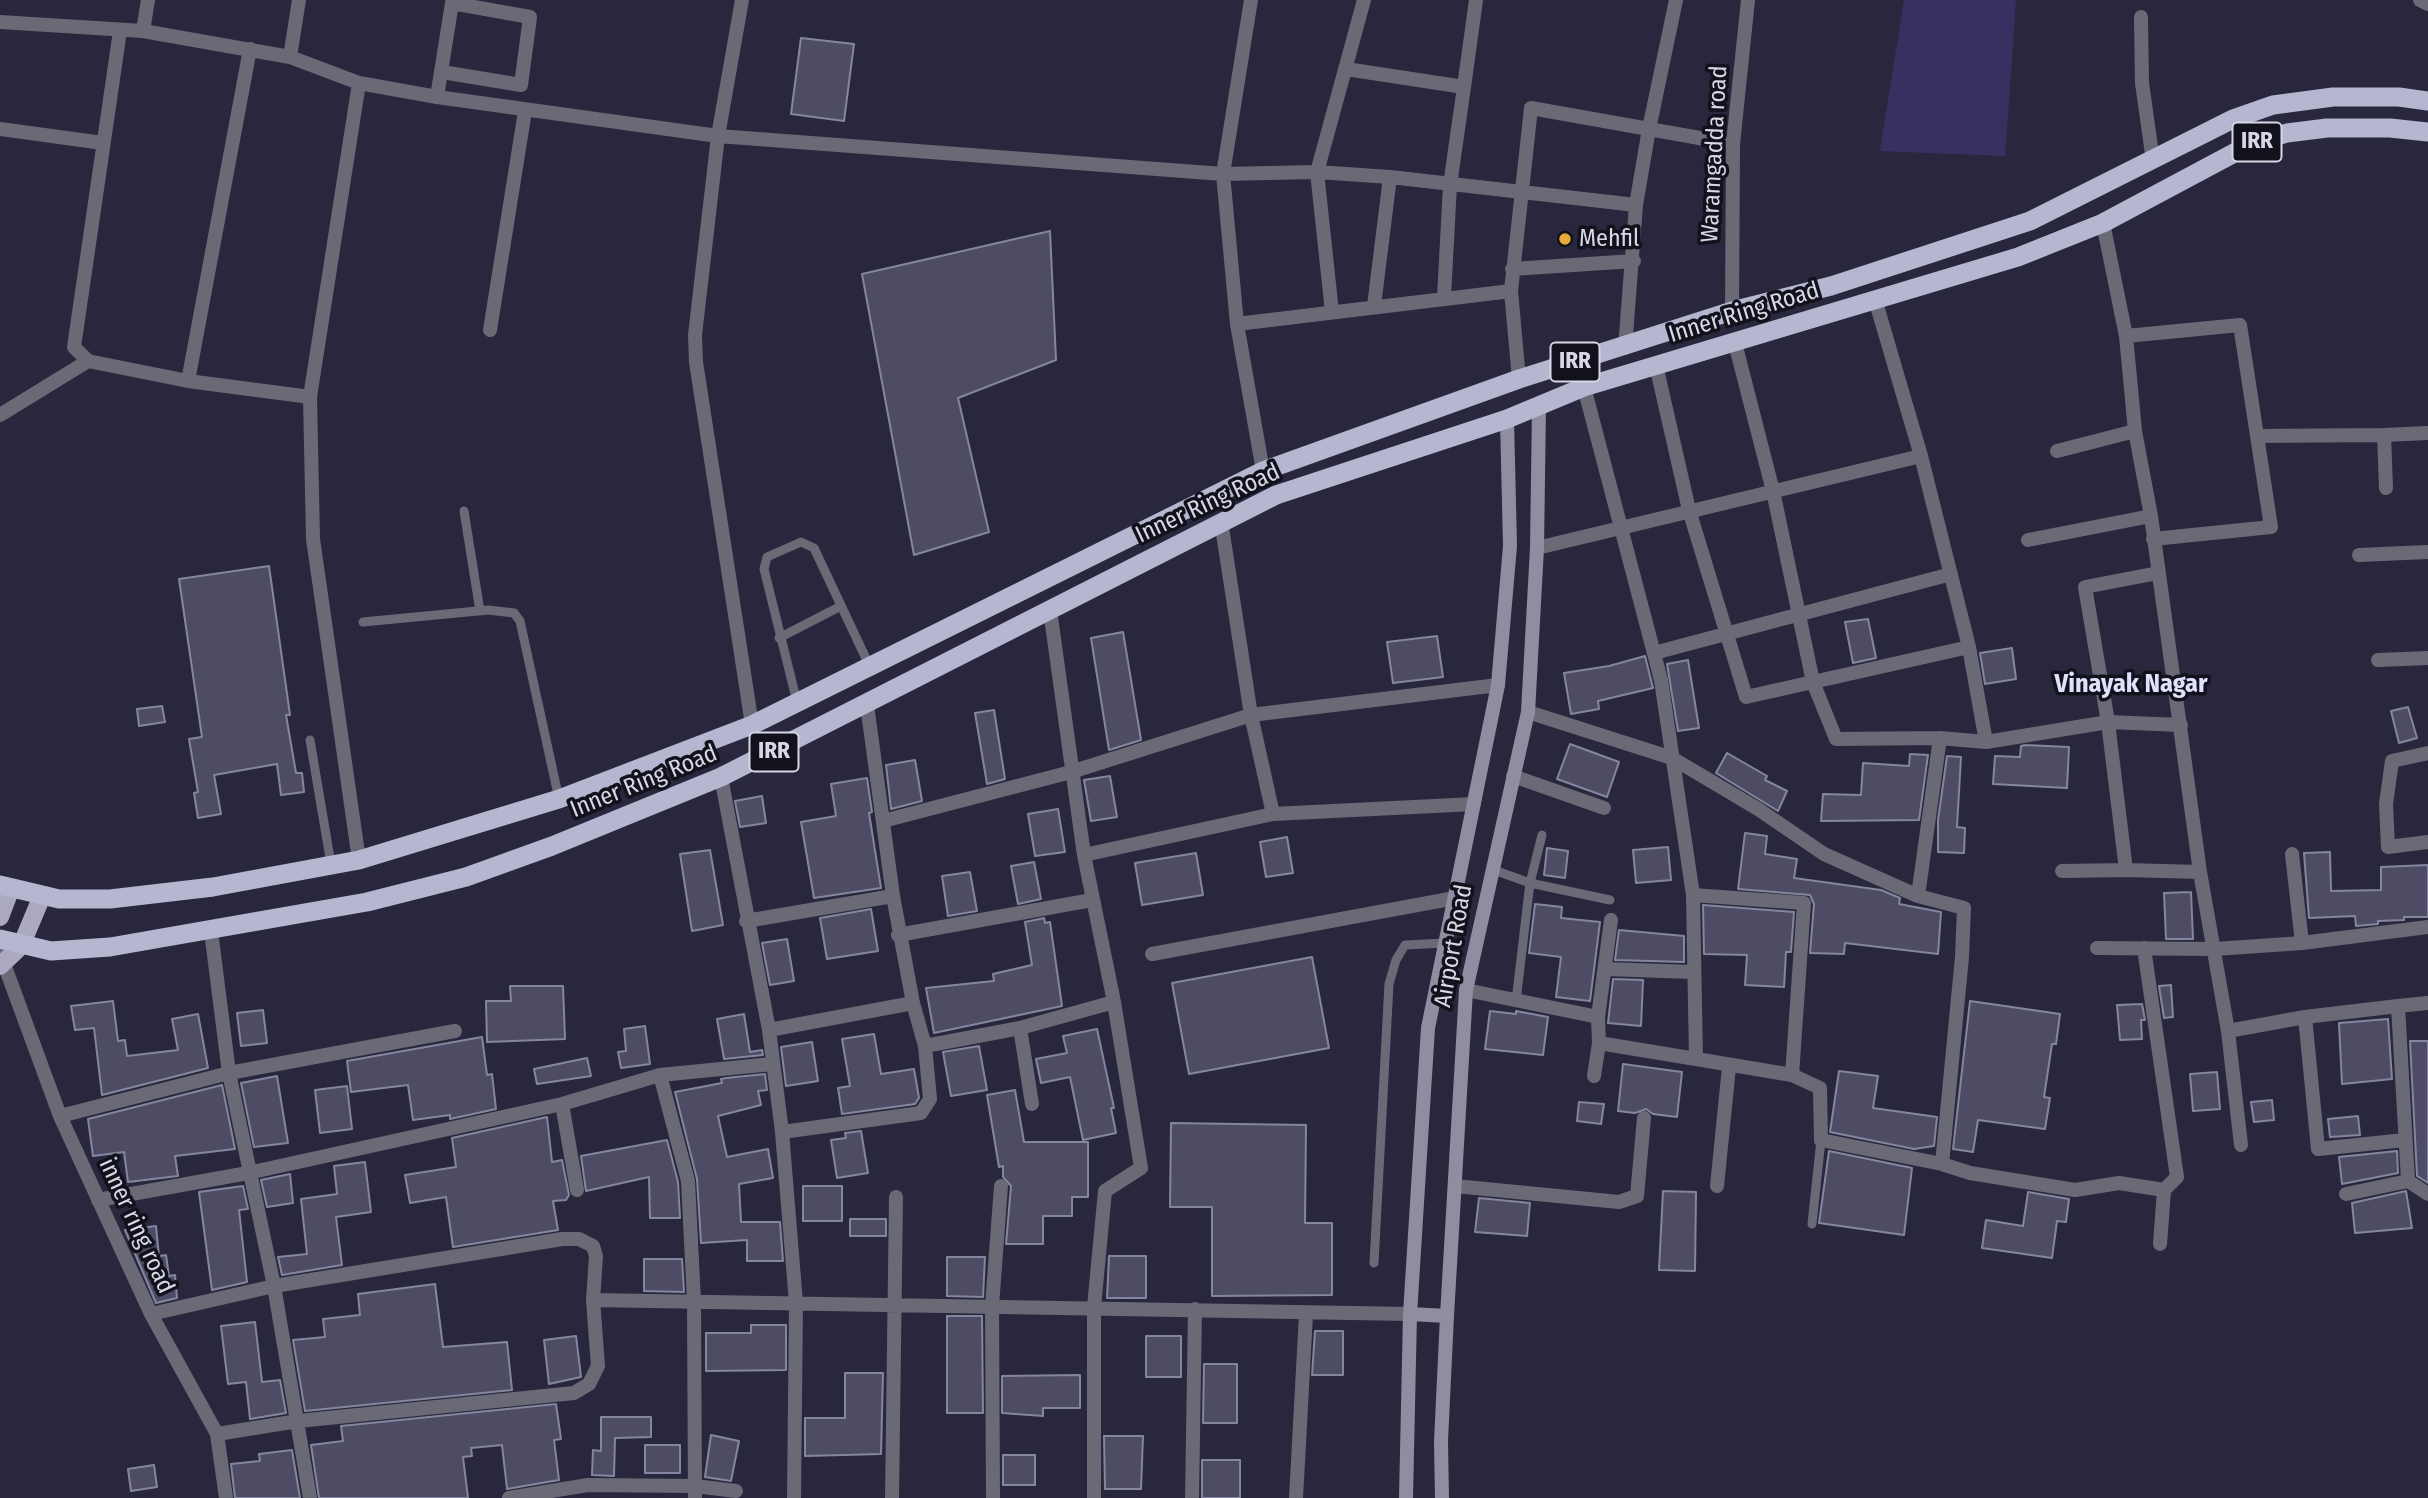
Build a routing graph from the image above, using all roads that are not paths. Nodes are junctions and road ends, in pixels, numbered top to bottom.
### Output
1 (148, 0) edge
2 (299, 0) edge
3 (742, 0) edge
4 (1251, 0) edge
5 (1364, 0) edge
6 (1476, 0) edge
7 (1676, 0) edge
8 (2422, 0) edge
9 (1746, 1) edge
10 (2428, 4) edge
11 (2141, 17) dead end
12 (0, 22) edge
13 (120, 31) junction
14 (143, 31) junction
15 (250, 49) junction
16 (290, 57) junction
17 (1346, 69) junction
18 (442, 72) junction
19 (359, 83) junction
20 (1464, 87) junction
21 (437, 97) junction
22 (2428, 101) edge
23 (526, 111) junction
24 (0, 129) edge
25 (1649, 130) junction
26 (2428, 132) edge
27 (718, 136) junction
28 (103, 143) junction
29 (1733, 144) junction
30 (2152, 161) junction
31 (1317, 172) junction
32 (1223, 174) junction
33 (1390, 177) junction
34 (1450, 186) junction
35 (1519, 193) junction
36 (1636, 205) junction
37 (2104, 223) junction
38 (1992, 234) junction
39 (1634, 261) junction
40 (1999, 262) junction
41 (1512, 269) junction
42 (1511, 291) junction
43 (1444, 297) junction
44 (1875, 299) junction
45 (1374, 306) junction
46 (1732, 311) junction
47 (1332, 312) junction
48 (1237, 324) junction
49 (490, 330) dead end
50 (2126, 336) junction
51 (1735, 343) junction
52 (1625, 348) junction
53 (88, 361) junction
54 (1656, 365) junction
55 (1519, 379) junction
56 (188, 381) junction
57 (1584, 387) junction
58 (310, 397) junction
59 (1539, 407) junction
60 (0, 415) edge
61 (1507, 419) junction
62 (2135, 431) junction
63 (2428, 433) edge
64 (2384, 435) junction
65 (2257, 436) junction
66 (2057, 452) dead end
67 (1921, 456) junction
68 (1263, 471) junction
69 (2386, 488) dead end
70 (1773, 491) junction
71 (1689, 510) junction
72 (464, 511) dead end
73 (2151, 516) junction
74 (1221, 521) junction
75 (1621, 526) junction
76 (2153, 539) junction
77 (2028, 540) dead end
78 (1537, 548) junction
79 (2428, 552) edge
80 (2359, 555) dead end
81 (2158, 573) junction
82 (1951, 574) junction
83 (841, 606) junction
84 (1050, 610) junction
85 (480, 611) junction
86 (1799, 615) junction
87 (363, 622) dead end
88 (1727, 634) junction
89 (779, 638) junction
90 (1969, 646) junction
91 (1654, 653) junction
92 (2428, 658) edge
93 (2378, 660) dead end
94 (870, 668) junction
95 (1813, 682) junction
96 (1498, 685) junction
97 (798, 703) junction
98 (867, 705) junction
99 (1528, 712) junction
100 (1251, 715) junction
101 (2108, 722) junction
102 (752, 725) junction
103 (2181, 725) junction
104 (1940, 738) junction
105 (310, 740) dead end
106 (1986, 742) junction
107 (2428, 753) edge
108 (1672, 758) junction
109 (1071, 772) junction
110 (1513, 776) junction
111 (721, 777) junction
112 (559, 799) junction
113 (1474, 804) junction
114 (1604, 808) dead end
115 (1273, 814) junction
116 (883, 821) junction
117 (1542, 835) dead end
118 (2428, 842) edge
119 (1084, 855) junction
120 (2292, 855) dead end
121 (359, 860) junction
122 (331, 864) junction
123 (1491, 869) junction
124 (2126, 870) junction
125 (2062, 871) dead end
126 (2200, 872) junction
127 (1530, 883) junction
128 (5, 886) edge
129 (1693, 895) junction
130 (42, 896) junction
131 (893, 896) junction
132 (1918, 896) junction
133 (1455, 898) junction
134 (1092, 900) junction
135 (1610, 900) dead end
136 (0, 917) edge
137 (1611, 920) dead end
138 (746, 921) junction
139 (2428, 927) edge
140 (211, 931) junction
141 (898, 935) junction
142 (0, 939) edge
143 (1446, 943) junction
144 (2302, 943) junction
145 (21, 946) junction
146 (2096, 948) dead end
147 (2144, 948) junction
148 (2215, 949) junction
149 (1152, 954) dead end
150 (2, 961) edge
151 (1605, 970) junction
152 (1693, 972) junction
153 (1466, 990) junction
154 (1516, 1001) junction
155 (1114, 1002) junction
156 (913, 1003) junction
157 (2428, 1003) edge
158 (2398, 1006) junction
159 (1598, 1017) junction
160 (2305, 1017) junction
161 (1020, 1028) junction
162 (769, 1030) junction
163 (455, 1031) dead end
164 (2228, 1031) junction
165 (1599, 1043) junction
166 (925, 1046) junction
167 (1696, 1059) junction
168 (772, 1064) junction
169 (1729, 1067) junction
170 (229, 1073) junction
171 (660, 1075) junction
172 (1792, 1075) junction
173 (1594, 1076) dead end
174 (562, 1104) junction
175 (1032, 1104) dead end
176 (60, 1116) junction
177 (1644, 1118) dead end
178 (782, 1132) junction
179 (1821, 1140) junction
180 (2406, 1140) junction
181 (2241, 1145) dead end
182 (1942, 1164) junction
183 (248, 1172) junction
184 (2408, 1181) junction
185 (1001, 1186) dead end
186 (1455, 1186) junction
187 (1717, 1186) dead end
188 (577, 1190) dead end
189 (2164, 1190) junction
190 (2346, 1194) dead end
191 (2428, 1194) edge
192 (896, 1197) dead end
193 (98, 1199) junction
194 (1812, 1224) dead end
195 (2160, 1244) dead end
196 (1374, 1264) dead end
197 (274, 1286) junction
198 (593, 1300) junction
199 (694, 1301) junction
200 (796, 1303) junction
201 (896, 1306) junction
202 (992, 1306) junction
203 (1094, 1307) junction
204 (1195, 1309) junction
205 (151, 1314) junction
206 (1306, 1314) junction
207 (1410, 1314) junction
208 (1447, 1315) junction
209 (298, 1421) junction
210 (217, 1434) junction
211 (736, 1491) dead end
212 (695, 1492) edge
213 (226, 1498) edge
214 (310, 1498) edge
215 (509, 1498) edge
216 (794, 1498) edge
217 (892, 1498) edge
218 (993, 1498) edge
219 (1094, 1498) edge
220 (1192, 1498) edge
221 (1296, 1498) edge
222 (1406, 1498) edge
223 (1443, 1498) edge

1 - 14 street
2 - 16 street
3 - 27 street
4 - 32 street
5 - 17 street
6 - 20 street
7 - 25 street
8 - 10 street
9 - 29 street, Waramgadda road
11 - 30 street
12 - 13 street
13 - 14 street
13 - 28 street
14 - 15 street
15 - 16 street
15 - 56 street
16 - 19 street
17 - 20 street
17 - 31 street
18 - 18 street
18 - 21 street
19 - 21 street
19 - 58 street
20 - 34 street
21 - 23 street
22 - 30 highway, Inner Ring Road / IRR
23 - 27 street
23 - 49 street
24 - 28 street
25 - 29 street
25 - 35 street
25 - 36 street
26 - 37 highway, Inner Ring Road / IRR
27 - 32 street
27 - 102 street
28 - 53 street
29 - 46 street, Waramgadda road
30 - 38 highway, Inner Ring Road / IRR
31 - 32 street
31 - 33 street
31 - 47 street
32 - 48 street
33 - 34 street
33 - 45 street
34 - 35 street
34 - 43 street
35 - 36 street
35 - 41 street
36 - 39 street
37 - 40 highway, Inner Ring Road / IRR
37 - 50 street
38 - 40 highway
38 - 46 highway, Inner Ring Road / IRR
39 - 41 street
39 - 52 street
40 - 44 highway, Inner Ring Road / IRR
41 - 42 street
42 - 43 street
42 - 55 street
43 - 45 street
44 - 51 highway, Inner Ring Road / IRR
44 - 67 street
45 - 47 street
46 - 52 highway, Inner Ring Road / IRR
47 - 48 street
48 - 68 street
50 - 62 street
50 - 65 street
51 - 54 highway, Inner Ring Road / IRR
51 - 70 street
52 - 55 highway, Inner Ring Road / IRR
53 - 56 street
53 - 60 street
54 - 57 highway, Inner Ring Road / IRR
54 - 71 street
55 - 68 highway, Inner Ring Road / IRR
56 - 58 street
57 - 59 highway, Inner Ring Road / IRR
57 - 75 street
58 - 121 street
59 - 61 highway, Inner Ring Road / IRR
59 - 78 main road, Airport Road
61 - 74 highway, Inner Ring Road / IRR
61 - 96 main road, Airport Road
62 - 66 street
62 - 73 street
63 - 64 street
64 - 65 street
64 - 69 street
65 - 76 street
67 - 70 street
67 - 82 street
68 - 94 highway, Inner Ring Road / IRR
70 - 71 street
70 - 86 street
71 - 75 street
71 - 88 street
72 - 85 lane
73 - 76 street
73 - 77 street
74 - 84 highway, Inner Ring Road / IRR
74 - 100 street
75 - 78 street
75 - 91 street
76 - 81 street
78 - 99 main road, Airport Road
79 - 80 street
81 - 101 street
81 - 103 street
82 - 86 street
82 - 90 street
83 - 89 lane
83 - 89 lane
83 - 94 lane
84 - 98 highway, Inner Ring Road / IRR
84 - 109 street
85 - 87 lane
85 - 112 lane
86 - 88 street
86 - 95 street
88 - 91 street
88 - 95 street
89 - 97 lane
90 - 95 street
90 - 106 street
91 - 108 street
92 - 93 street
94 - 97 highway, Inner Ring Road / IRR
95 - 104 street
96 - 100 street
96 - 113 main road, Airport Road
97 - 102 highway, Inner Ring Road / IRR
98 - 111 highway, Inner Ring Road / IRR
98 - 116 street
99 - 108 street
99 - 110 main road, Airport Road
100 - 109 street
100 - 115 street
101 - 103 street
101 - 106 street
101 - 124 street
102 - 112 highway, Inner Ring Road / IRR
103 - 126 street
104 - 106 street
104 - 132 street
105 - 122 lane
107 - 118 street
108 - 129 street
108 - 132 street
109 - 116 street
109 - 119 street
110 - 114 street
110 - 123 main road, Airport Road
111 - 138 street
111 - 140 highway, Inner Ring Road / IRR
112 - 121 highway, Inner Ring Road / IRR
113 - 115 street
113 - 133 main road, Airport Road
115 - 119 street
116 - 131 street
117 - 127 lane
119 - 134 street
120 - 144 street
121 - 122 highway, Inner Ring Road / IRR
122 - 130 highway, Inner Ring Road / IRR
123 - 127 lane
123 - 153 main road, Airport Road
124 - 125 street
124 - 126 street
126 - 148 street
127 - 135 lane
127 - 154 lane
128 - 130 highway, Inner Ring Road / IRR
128 - 136 main road, Inner Ring Road / IRR
129 - 152 street
129 - 172 street
130 - 145 main road
131 - 138 street
131 - 141 street
132 - 182 street
133 - 143 main road, Airport Road
133 - 149 street
134 - 141 street
134 - 155 street
137 - 151 street
138 - 162 street
139 - 144 street
140 - 145 highway, Inner Ring Road / IRR
140 - 170 street
141 - 156 street
142 - 145 highway, Inner Ring Road / IRR
143 - 196 lane
143 - 207 main road, Airport Road
144 - 148 street
145 - 150 main road
146 - 147 street
147 - 148 street
147 - 189 street
148 - 164 street
150 - 176 street, inner ring road
151 - 152 street
151 - 159 street
152 - 167 street
153 - 154 street
153 - 186 main road, Airport Road
154 - 159 street
155 - 161 street
155 - 203 street
156 - 162 street
156 - 166 street
157 - 158 street
158 - 160 street
158 - 180 street
159 - 165 street
160 - 164 street
160 - 180 street
161 - 166 street
161 - 175 street
162 - 168 street
163 - 170 street
164 - 181 street
165 - 167 street
165 - 173 street
166 - 178 street
167 - 169 street
168 - 171 street
168 - 178 street
169 - 172 street
169 - 187 street
170 - 176 street
170 - 183 street
171 - 174 street
171 - 199 street
172 - 179 street
174 - 183 street
174 - 188 street
176 - 193 street, inner ring road
177 - 186 street
178 - 200 street
179 - 182 street
179 - 194 lane
180 - 184 street
182 - 189 street
183 - 193 street
183 - 197 street
184 - 190 street
184 - 191 street
185 - 202 street
186 - 208 main road, Airport Road
189 - 195 street
192 - 201 street
193 - 205 street, inner ring road
197 - 198 street
197 - 205 street
197 - 209 street
198 - 199 street
198 - 209 street
199 - 200 street
199 - 212 street
200 - 201 street
200 - 216 street
201 - 202 street
201 - 217 street
202 - 203 street
202 - 218 street
203 - 204 street
203 - 219 street
204 - 206 street
204 - 220 street
205 - 210 street, inner ring road
206 - 207 street
206 - 221 street
207 - 208 main road
207 - 222 main road, Airport Road
208 - 223 main road, Airport Road
209 - 210 street
209 - 214 street
210 - 213 street
211 - 212 street
212 - 215 street

